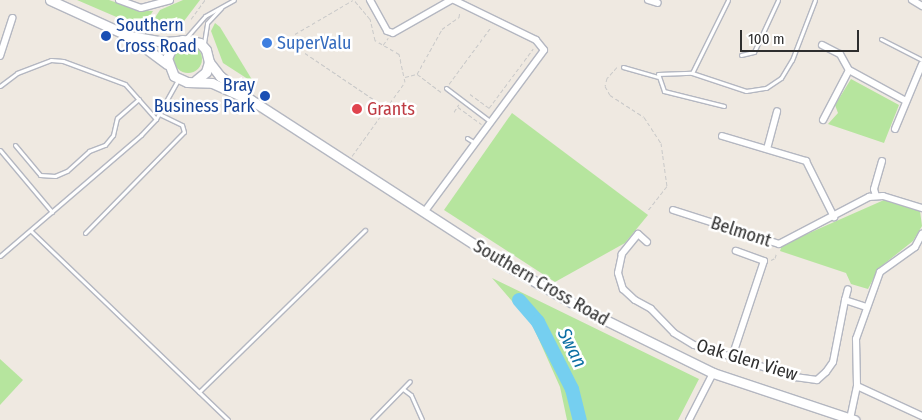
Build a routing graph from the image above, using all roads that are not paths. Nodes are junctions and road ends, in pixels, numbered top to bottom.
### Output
1 (50, 0) edge
2 (119, 0) edge
3 (170, 0) edge
4 (234, 0) edge
5 (370, 0) edge
6 (648, 0) edge
7 (728, 0) edge
8 (778, 0) edge
9 (815, 0) edge
10 (912, 0) edge
11 (452, 1) edge
12 (658, 4) dead end
13 (223, 6) junction
14 (922, 6) edge
15 (12, 18) dead end
16 (129, 36) junction
17 (881, 39) dead end
18 (183, 40) junction
19 (822, 46) dead end
20 (204, 47) junction
21 (741, 55) dead end
22 (0, 56) edge
23 (922, 60) edge
24 (209, 62) junction
25 (167, 64) junction
26 (922, 64) edge
27 (623, 67) road end
28 (849, 70) junction
29 (692, 73) junction
30 (658, 77) junction
31 (178, 80) junction
32 (196, 80) junction
33 (0, 86) edge
34 (446, 88) road end
35 (138, 99) junction
36 (251, 100) junction
37 (906, 101) junction
38 (724, 106) dead end
39 (777, 111) dead end
40 (160, 114) junction
41 (156, 119) junction
42 (823, 120) dead end
43 (492, 122) junction
44 (895, 129) dead end
45 (722, 136) dead end
46 (468, 138) dead end
47 (475, 144) junction
48 (15, 145) dead end
49 (0, 150) edge
50 (767, 150) junction
51 (882, 160) dead end
52 (876, 196) junction
53 (922, 208) edge
54 (673, 210) dead end
55 (425, 211) junction
56 (52, 212) junction
57 (834, 217) junction
58 (365, 230) dead end
59 (31, 231) junction
60 (85, 233) dead end
61 (922, 234) edge
62 (647, 242) dead end
63 (736, 251) dead end
64 (0, 256) edge
65 (848, 289) dead end
66 (845, 300) junction
67 (866, 307) junction
68 (732, 358) junction
69 (713, 373) junction
70 (410, 381) dead end
71 (857, 386) junction
72 (403, 389) junction
73 (199, 392) junction
74 (922, 416) edge
75 (852, 419) edge
76 (228, 420) edge
77 (372, 420) edge
78 (422, 420) edge
79 (689, 420) edge

1 - 16 main road
2 - 3 street
4 - 13 lane
5 - 11 street
6 - 12 street
7 - 29 lane
8 - 21 lane
9 - 29 lane
10 - 14 street
11 - 43 street
13 - 18 lane
13 - 20 lane
15 - 22 street
16 - 18 main road
16 - 25 main road
17 - 23 lane
18 - 20 main road
18 - 25 main road
19 - 28 street
20 - 24 main road, Southern Cross Road
24 - 32 main road
24 - 36 main road, Southern Cross Road
25 - 31 main road
26 - 37 street
27 - 30 lane
28 - 37 street
28 - 42 street
29 - 30 lane
30 - 38 lane
31 - 32 main road, Southern Cross Road
31 - 40 lane
32 - 36 main road, Southern Cross Road
33 - 35 lane
34 - 43 lane
35 - 41 lane
35 - 48 lane
36 - 55 main road, Southern Cross Road
37 - 44 street
39 - 50 street
40 - 41 lane
40 - 60 lane
41 - 56 lane
43 - 47 street
45 - 50 street
46 - 47 lane
47 - 55 street
49 - 56 lane
50 - 57 street
51 - 52 street
52 - 53 street
52 - 57 street, Belmont
54 - 57 street, Belmont
55 - 69 main road, Southern Cross Road
56 - 59 lane
58 - 73 lane
59 - 64 lane
59 - 73 lane
61 - 67 street
62 - 68 street, Oak Glen View
63 - 68 street
65 - 66 street, Oak Glen View
66 - 67 street
66 - 68 street, Oak Glen View
67 - 71 street
69 - 75 main road, Southern Cross Road
69 - 79 street
70 - 72 lane
71 - 74 street
71 - 75 street
72 - 77 lane
72 - 78 lane
73 - 76 lane

